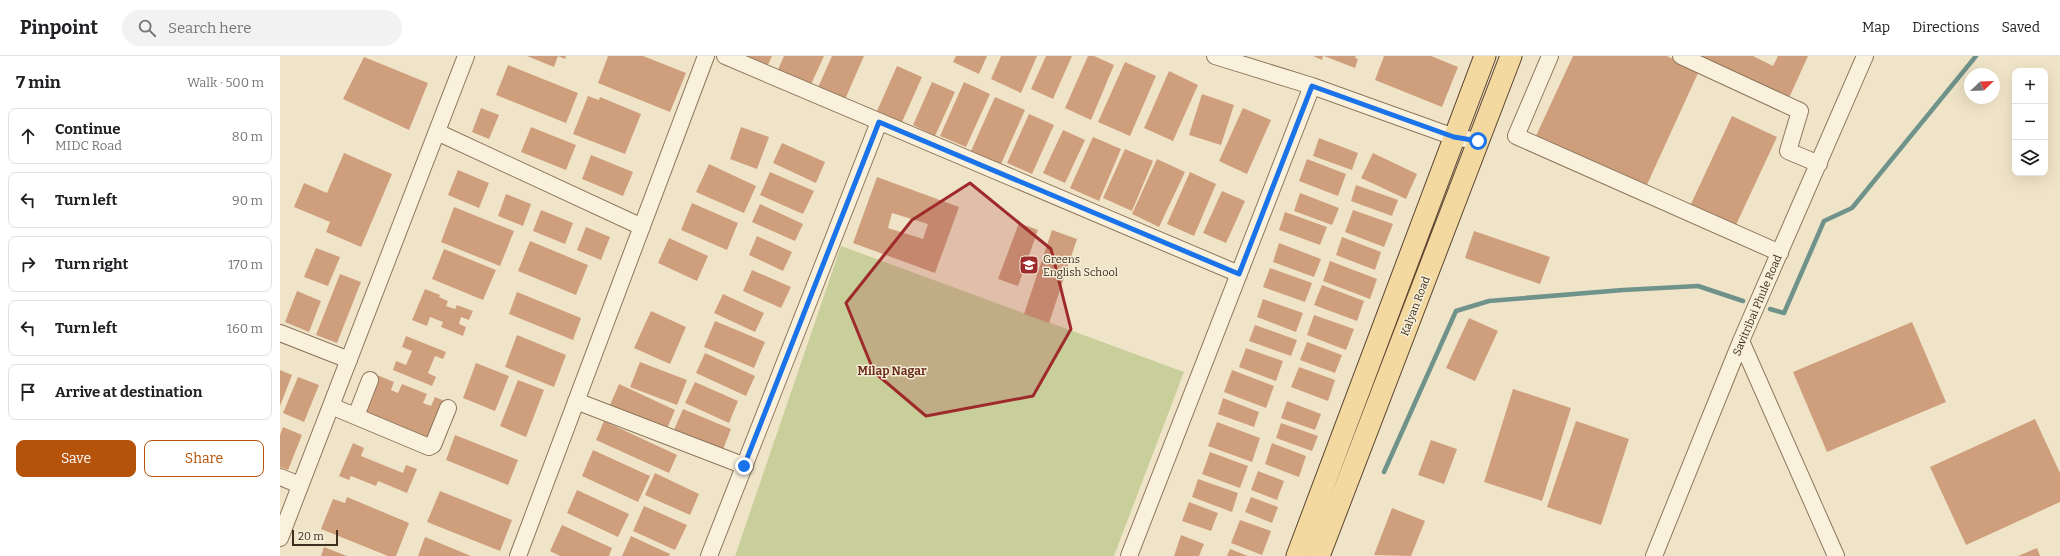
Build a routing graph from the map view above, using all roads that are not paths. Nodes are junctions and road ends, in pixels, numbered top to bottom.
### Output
1 (466, 56) edge
2 (706, 56) edge
3 (725, 56) edge
4 (1215, 56) edge
5 (1486, 56) edge
6 (1511, 56) edge
7 (1550, 56) edge
8 (1681, 56) edge
9 (1865, 56) edge
10 (1261, 62) edge
11 (1312, 86) junction
12 (879, 122) junction
13 (437, 132) junction
14 (1454, 137) junction
15 (1478, 141) junction
16 (1819, 164) junction
17 (642, 227) junction
18 (1780, 253) junction
19 (1239, 274) junction
20 (280, 333) edge
21 (1741, 341) junction
22 (349, 360) junction
23 (370, 380) dead end
24 (576, 401) junction
25 (331, 406) junction
26 (448, 408) dead end
27 (356, 416) junction
28 (744, 466) junction
29 (280, 477) edge
30 (300, 485) junction
31 (280, 538) edge
32 (518, 556) edge
33 (709, 556) edge
34 (1129, 556) edge
35 (1297, 556) edge
36 (1319, 556) edge
37 (1654, 556) edge
38 (1836, 556) edge

1 - 13 street
2 - 17 street
3 - 12 street
4 - 10 street
5 - 14 main road, Kalyan Road
6 - 15 main road, Kalyan Road
7 - 18 street
8 - 16 street
9 - 16 street, Savitribai Phule Road
10 - 11 street
11 - 14 street
11 - 19 street
12 - 19 street
12 - 28 street
13 - 17 street
13 - 22 street
14 - 15 street
14 - 35 main road, Kalyan Road
15 - 36 main road, Kalyan Road
16 - 18 street, Savitribai Phule Road
17 - 24 street
18 - 21 street, Savitribai Phule Road
19 - 34 street
20 - 22 street
21 - 37 street, Savitribai Phule Road
21 - 38 street
22 - 25 street
23 - 27 street
24 - 28 street
24 - 32 street
25 - 27 street
25 - 30 street
26 - 27 street
28 - 33 street
29 - 30 street
30 - 31 street

